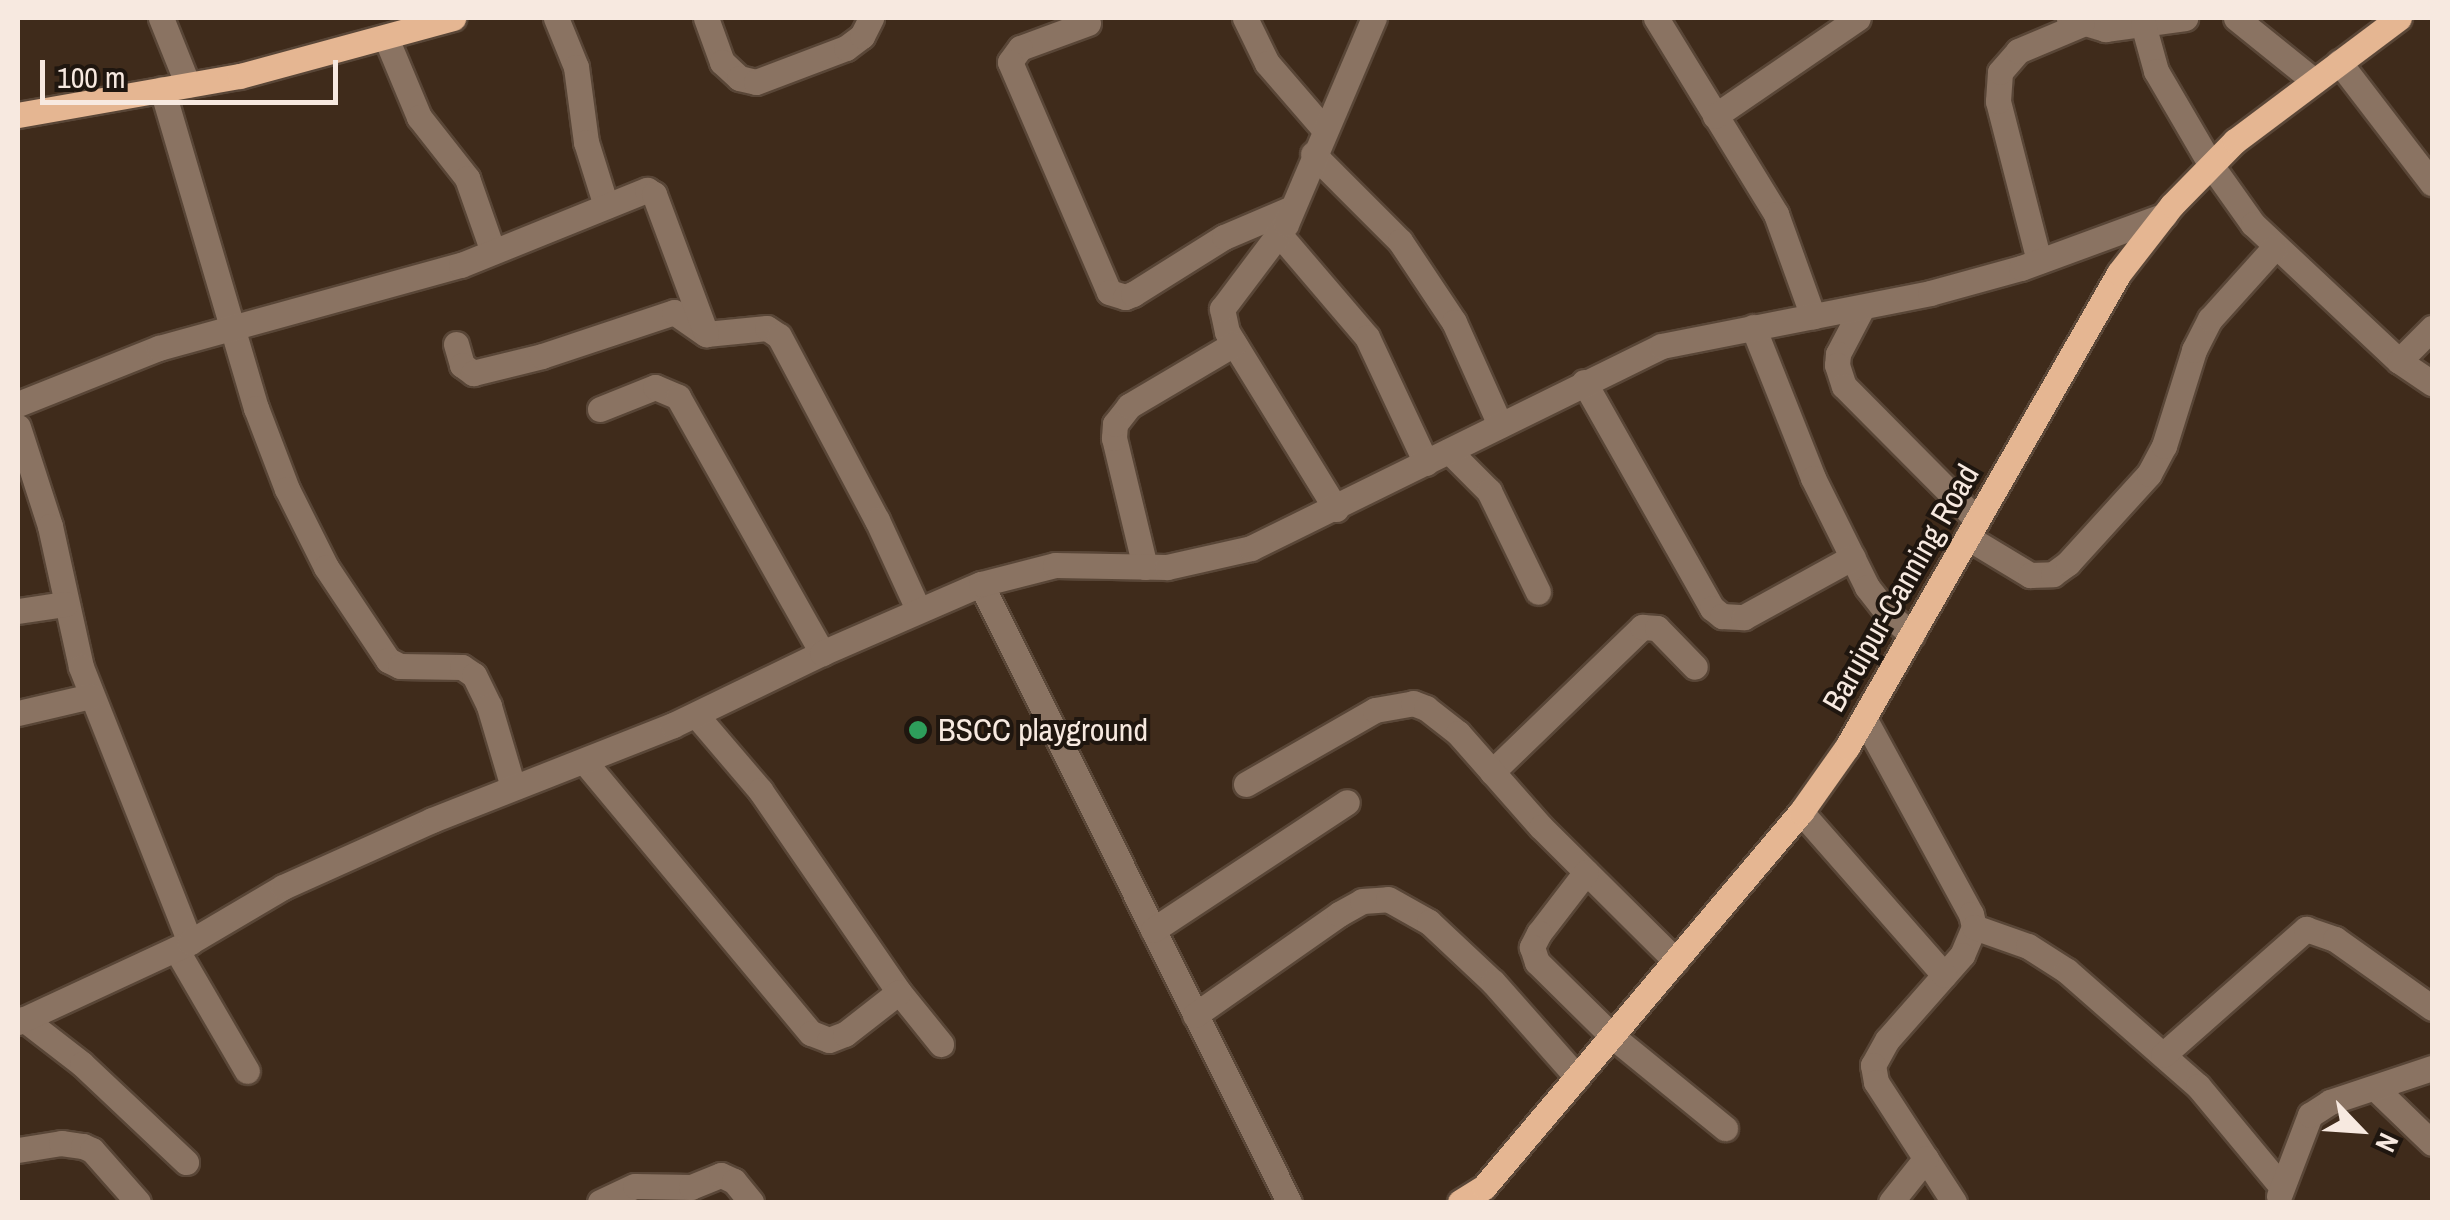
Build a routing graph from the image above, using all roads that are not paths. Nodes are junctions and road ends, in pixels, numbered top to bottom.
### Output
1 (161, 18) edge
2 (453, 18) edge
3 (556, 18) edge
4 (706, 18) edge
5 (871, 18) edge
6 (1245, 18) edge
7 (1374, 18) edge
8 (1656, 18) edge
9 (1858, 18) edge
10 (2185, 18) edge
11 (2236, 18) edge
12 (2399, 18) edge
13 (2075, 20) edge
14 (414, 23) edge
15 (1088, 24) dead end
16 (2143, 24) junction
17 (386, 38) junction
18 (2339, 62) junction
19 (2314, 81) junction
20 (188, 85) junction
21 (162, 89) junction
22 (18, 115) edge
23 (1715, 116) junction
24 (1324, 129) junction
25 (1313, 154) junction
26 (2211, 165) junction
27 (2432, 183) edge
28 (606, 206) junction
29 (1292, 208) junction
30 (2165, 215) junction
31 (1279, 234) junction
32 (2274, 248) junction
33 (493, 252) junction
34 (2039, 261) junction
35 (1862, 308) junction
36 (1813, 316) junction
37 (1753, 327) junction
38 (232, 328) junction
39 (2432, 328) edge
40 (706, 334) junction
41 (456, 344) dead end
42 (1234, 344) junction
43 (2400, 361) junction
44 (1584, 382) junction
45 (2432, 383) edge
46 (18, 404) edge
47 (600, 409) dead end
48 (1500, 425) junction
49 (18, 428) edge
50 (1449, 451) junction
51 (1426, 462) junction
52 (1336, 509) junction
53 (1972, 529) junction
54 (1852, 557) junction
55 (1145, 567) junction
56 (982, 584) junction
57 (1538, 592) dead end
58 (65, 604) junction
59 (918, 609) junction
60 (18, 611) edge
61 (1912, 634) junction
62 (822, 653) junction
63 (1695, 667) dead end
64 (91, 696) junction
65 (18, 713) edge
66 (696, 714) junction
67 (1864, 718) junction
68 (584, 761) junction
69 (1492, 772) junction
70 (1246, 784) dead end
71 (513, 788) junction
72 (1347, 802) dead end
73 (1801, 812) junction
74 (1586, 872) junction
75 (1974, 927) junction
76 (1153, 930) junction
77 (183, 946) junction
78 (1676, 962) junction
79 (1944, 975) junction
80 (899, 992) junction
81 (2432, 1008) edge
82 (1195, 1015) junction
83 (21, 1021) edge
84 (1612, 1036) junction
85 (941, 1044) dead end
86 (2163, 1055) junction
87 (2432, 1068) edge
88 (247, 1070) dead end
89 (1577, 1077) junction
90 (2375, 1088) junction
91 (1725, 1128) dead end
92 (2432, 1143) edge
93 (18, 1150) edge
94 (1926, 1158) junction
95 (186, 1162) dead end
96 (1490, 1195) edge
97 (2280, 1195) edge
98 (138, 1202) edge
99 (600, 1202) edge
100 (751, 1202) edge
101 (1289, 1202) edge
102 (1460, 1202) edge
103 (1891, 1202) edge
104 (1954, 1202) edge

1 - 20 street
2 - 14 main road
3 - 28 street
4 - 5 street
6 - 24 street
7 - 24 street
8 - 23 street
9 - 23 street
10 - 16 street
11 - 19 street
12 - 18 main road, Baruipur-Canning Road
13 - 16 street
13 - 34 street
14 - 17 main road
15 - 29 street
16 - 26 street
17 - 20 main road
17 - 33 street
18 - 19 main road, Baruipur-Canning Road
18 - 27 street
19 - 26 main road, Baruipur-Canning Road
20 - 21 main road
21 - 22 main road
21 - 38 street
23 - 36 street
24 - 25 street
25 - 29 street
25 - 48 street
26 - 30 main road, Baruipur-Canning Road
26 - 32 street
28 - 33 street
28 - 40 street
29 - 31 street
30 - 34 street
30 - 53 main road, Baruipur-Canning Road
31 - 42 street
31 - 51 street
32 - 43 street
32 - 53 street
33 - 38 street
34 - 35 street
35 - 36 street
35 - 53 street
36 - 37 street
37 - 44 street
37 - 54 street
38 - 46 street
38 - 71 street
39 - 43 street
40 - 41 street
40 - 59 street
42 - 52 street
42 - 55 street
43 - 45 street
44 - 48 street
44 - 54 street
47 - 62 street
48 - 50 street
49 - 58 street
50 - 51 street
50 - 57 street
51 - 52 street
52 - 55 street
53 - 61 main road, Baruipur-Canning Road
54 - 61 street
55 - 56 street
56 - 59 street
56 - 76 street
58 - 60 street
58 - 64 street
59 - 62 street
61 - 67 main road, Baruipur-Canning Road
62 - 66 street
63 - 69 street
64 - 65 street
64 - 77 street
66 - 68 street
66 - 80 street
67 - 73 main road, Baruipur-Canning Road
67 - 75 street
68 - 71 street
68 - 80 street
69 - 70 street
69 - 74 street
71 - 77 street
72 - 76 street
73 - 78 main road, Baruipur-Canning Road
73 - 79 street
74 - 78 street
74 - 84 street
75 - 79 street
75 - 86 street
76 - 82 street
77 - 83 street
77 - 88 street
78 - 84 main road, Baruipur-Canning Road
79 - 94 street
80 - 85 street
81 - 86 street
82 - 89 street
82 - 101 street
83 - 95 street
84 - 89 main road, Baruipur-Canning Road
84 - 91 street
86 - 97 street
87 - 90 street
89 - 96 main road, Baruipur-Canning Road
90 - 92 street
90 - 97 street
93 - 98 street
94 - 103 street
94 - 104 street
96 - 102 main road, Baruipur-Canning Road
99 - 100 street

